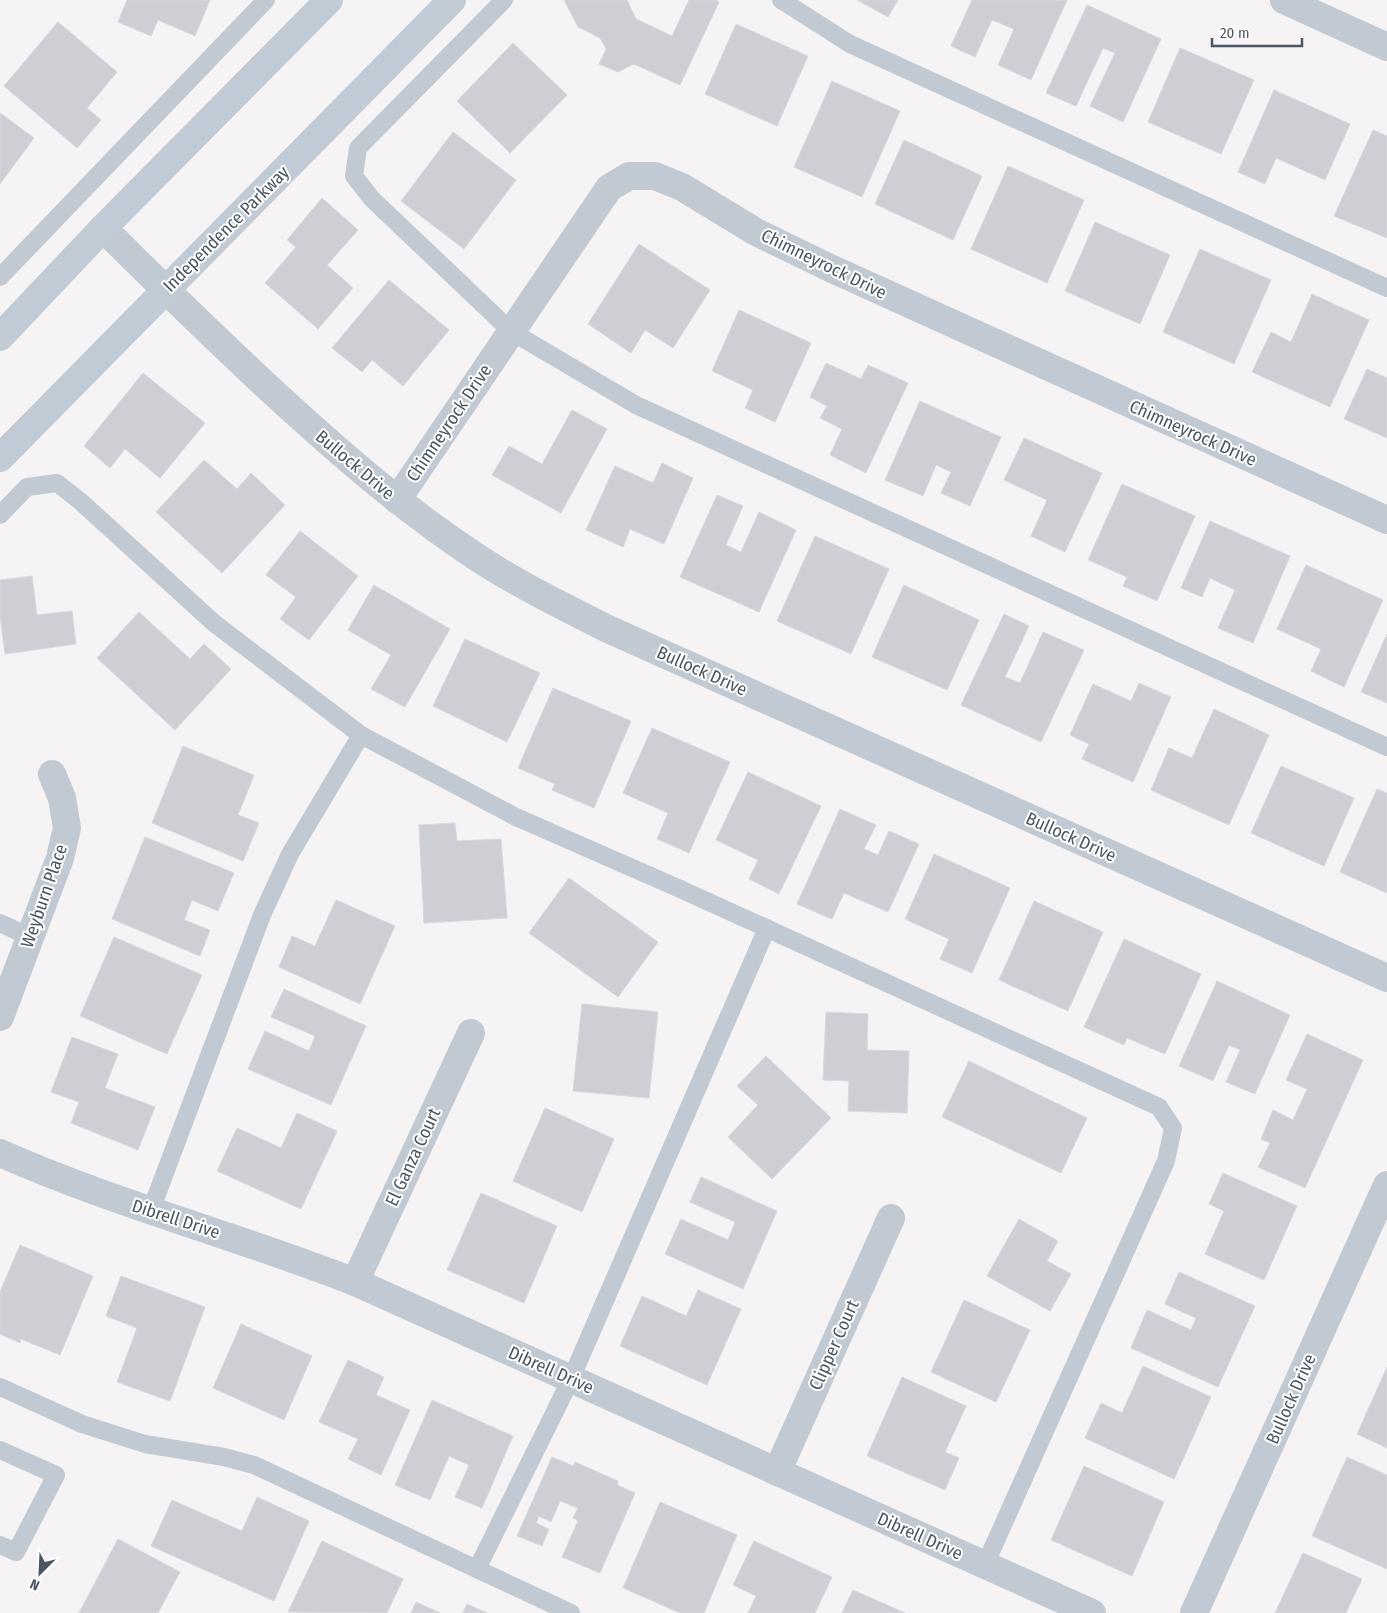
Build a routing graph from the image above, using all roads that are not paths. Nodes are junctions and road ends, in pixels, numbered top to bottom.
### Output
1 (266, 0) edge
2 (328, 0) edge
3 (452, 0) edge
4 (504, 0) edge
5 (781, 0) edge
6 (1284, 0) edge
7 (1387, 47) edge
8 (103, 228) junction
9 (0, 278) edge
10 (1387, 288) edge
11 (165, 291) junction
12 (512, 332) junction
13 (0, 338) edge
14 (0, 458) edge
15 (397, 500) junction
16 (0, 515) edge
17 (1387, 520) edge
18 (361, 735) junction
19 (1387, 747) edge
20 (52, 774) dead end
21 (0, 923) edge
22 (767, 928) junction
23 (30, 937) junction
24 (1387, 978) edge
25 (0, 1017) edge
26 (471, 1033) dead end
27 (0, 1152) edge
28 (1387, 1185) edge
29 (151, 1210) junction
30 (891, 1218) dead end
31 (355, 1282) junction
32 (571, 1379) junction
33 (0, 1387) edge
34 (0, 1450) edge
35 (777, 1472) junction
36 (0, 1545) edge
37 (985, 1565) junction
38 (477, 1569) junction
39 (571, 1613) edge
40 (1092, 1613) edge
41 (1194, 1613) edge

1 - 9 lane
2 - 8 main road
3 - 11 main road, Independence Parkway
4 - 12 lane
5 - 10 lane
6 - 7 street
8 - 11 street, Bullock Drive
8 - 13 main road
11 - 14 main road, Independence Parkway
11 - 15 street, Bullock Drive
12 - 15 street, Chimneyrock Drive
12 - 17 street, Chimneyrock Drive
12 - 19 lane
15 - 24 street, Bullock Drive
16 - 18 lane
18 - 22 lane
18 - 29 lane
20 - 23 street, Weyburn Place
21 - 23 lane
22 - 32 lane
22 - 37 lane
23 - 25 street, Weyburn Place
26 - 31 street, El Ganza Court
27 - 29 street, Dibrell Drive
28 - 41 street, Bullock Drive
29 - 31 street, Dibrell Drive
30 - 35 street, Clipper Court
31 - 32 street, Dibrell Drive
32 - 35 street, Dibrell Drive
32 - 38 lane
33 - 38 lane
34 - 36 lane
35 - 37 street, Dibrell Drive
37 - 40 street, Dibrell Drive
38 - 39 lane

